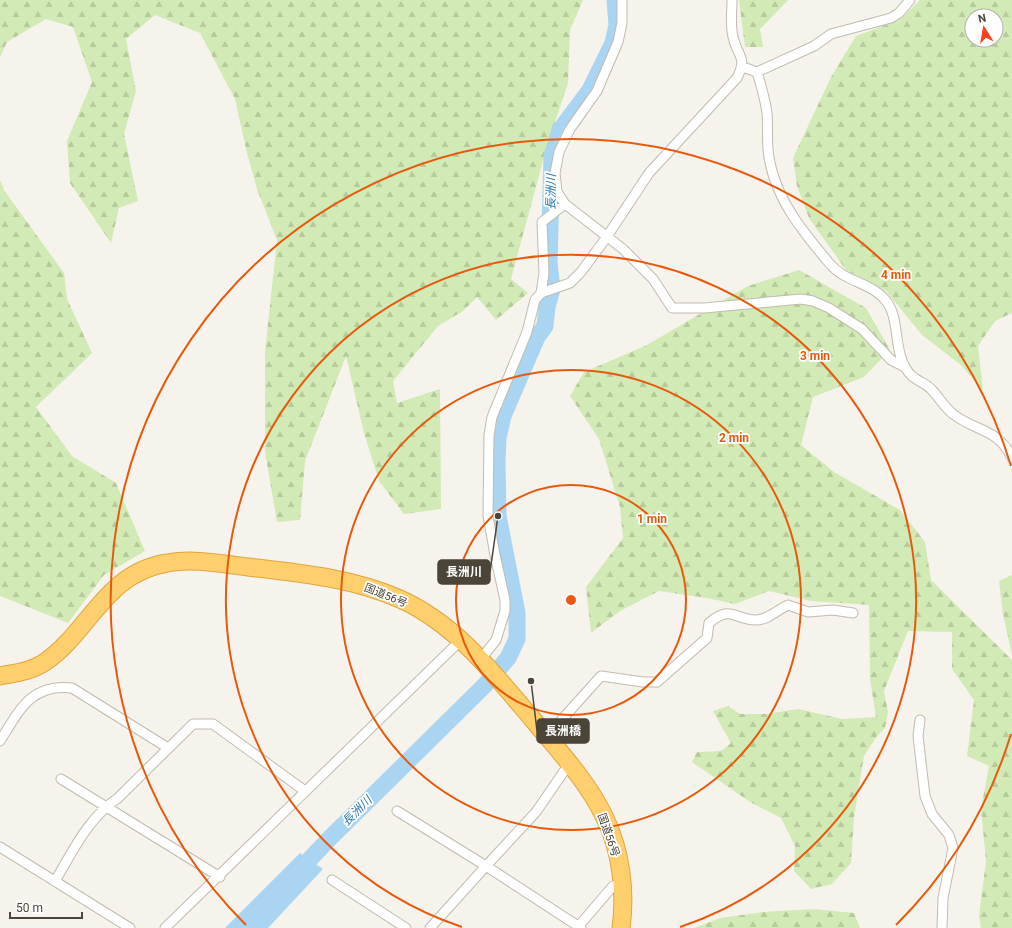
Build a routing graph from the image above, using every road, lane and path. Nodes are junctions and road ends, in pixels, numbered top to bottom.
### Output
1 (622, 0) edge
2 (732, 0) edge
3 (910, 0) edge
4 (743, 67) junction
5 (757, 72) junction
6 (565, 204) junction
7 (606, 238) junction
8 (541, 293) junction
9 (905, 367) junction
10 (1012, 458) edge
11 (853, 613) dead end
12 (461, 640) junction
13 (483, 662) junction
14 (0, 676) edge
15 (920, 720) dead end
16 (547, 736) junction
17 (0, 741) edge
18 (168, 748) junction
19 (569, 764) junction
20 (61, 779) dead end
21 (306, 791) junction
22 (105, 806) junction
23 (397, 811) dead end
24 (0, 847) edge
25 (486, 866) junction
26 (220, 876) junction
27 (332, 880) dead end
28 (55, 881) junction
29 (622, 884) junction
30 (130, 928) edge
31 (165, 928) edge
32 (406, 928) edge
33 (430, 928) edge
34 (579, 928) edge
35 (621, 928) edge
36 (942, 928) edge

1 - 6 street
2 - 4 street
3 - 5 street
4 - 5 street
4 - 7 street
5 - 9 street
6 - 7 street
6 - 8 street
7 - 8 street
7 - 9 street
8 - 13 street
9 - 10 street
11 - 16 street
12 - 13 highway, 国道56号
12 - 14 highway, 国道56号
12 - 21 street
13 - 16 highway, 国道56号
15 - 36 street
16 - 19 highway, 国道56号
17 - 18 street
18 - 21 street
18 - 22 street
19 - 25 street
19 - 29 highway, 国道56号
20 - 22 street
21 - 26 street
22 - 26 street
22 - 28 street
23 - 25 street
24 - 28 street
25 - 33 street
25 - 34 street
26 - 31 street
27 - 32 street
28 - 30 street
29 - 34 street
29 - 35 highway, 国道56号

